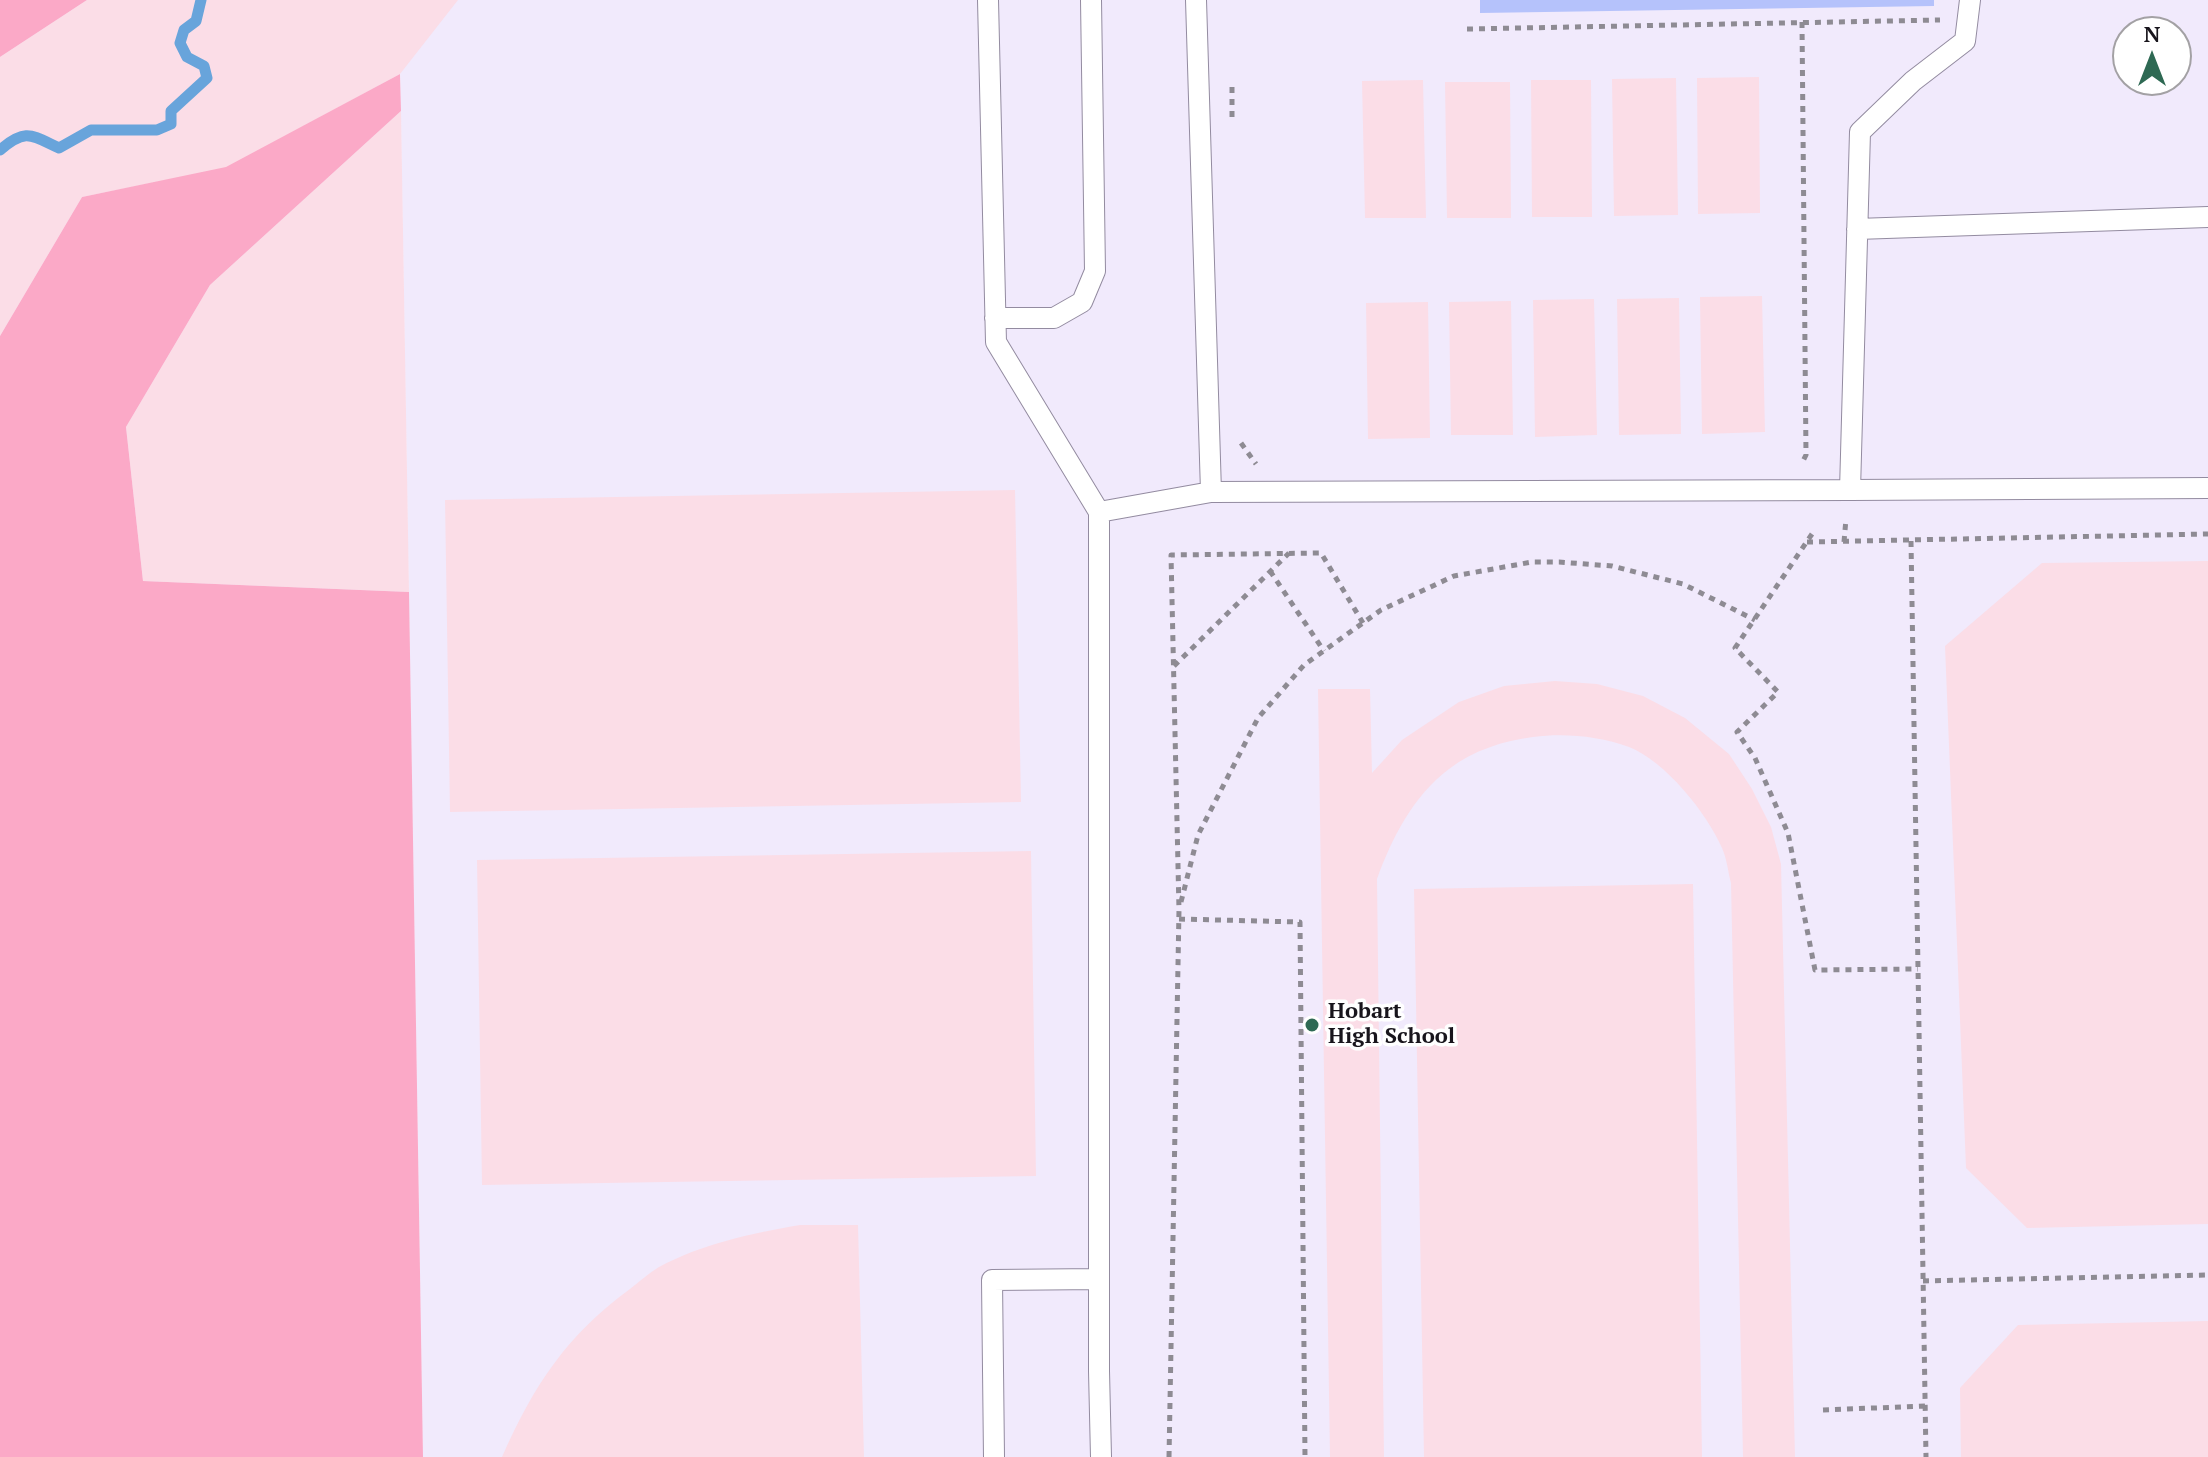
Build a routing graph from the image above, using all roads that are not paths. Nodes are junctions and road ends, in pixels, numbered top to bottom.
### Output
1 (988, 0) edge
2 (1091, 0) edge
3 (1196, 0) edge
4 (1970, 0) edge
5 (2208, 217) edge
6 (1857, 229) junction
7 (995, 318) junction
8 (2208, 488) edge
9 (1850, 490) junction
10 (1211, 492) junction
11 (1099, 512) junction
12 (1099, 1279) junction
13 (994, 1457) edge
14 (1101, 1457) edge

1 - 7 lane
2 - 7 lane
3 - 10 lane
4 - 6 lane
5 - 6 lane
6 - 9 lane
7 - 11 lane
8 - 9 lane
9 - 10 lane
10 - 11 lane
11 - 12 lane
12 - 13 lane
12 - 14 lane

